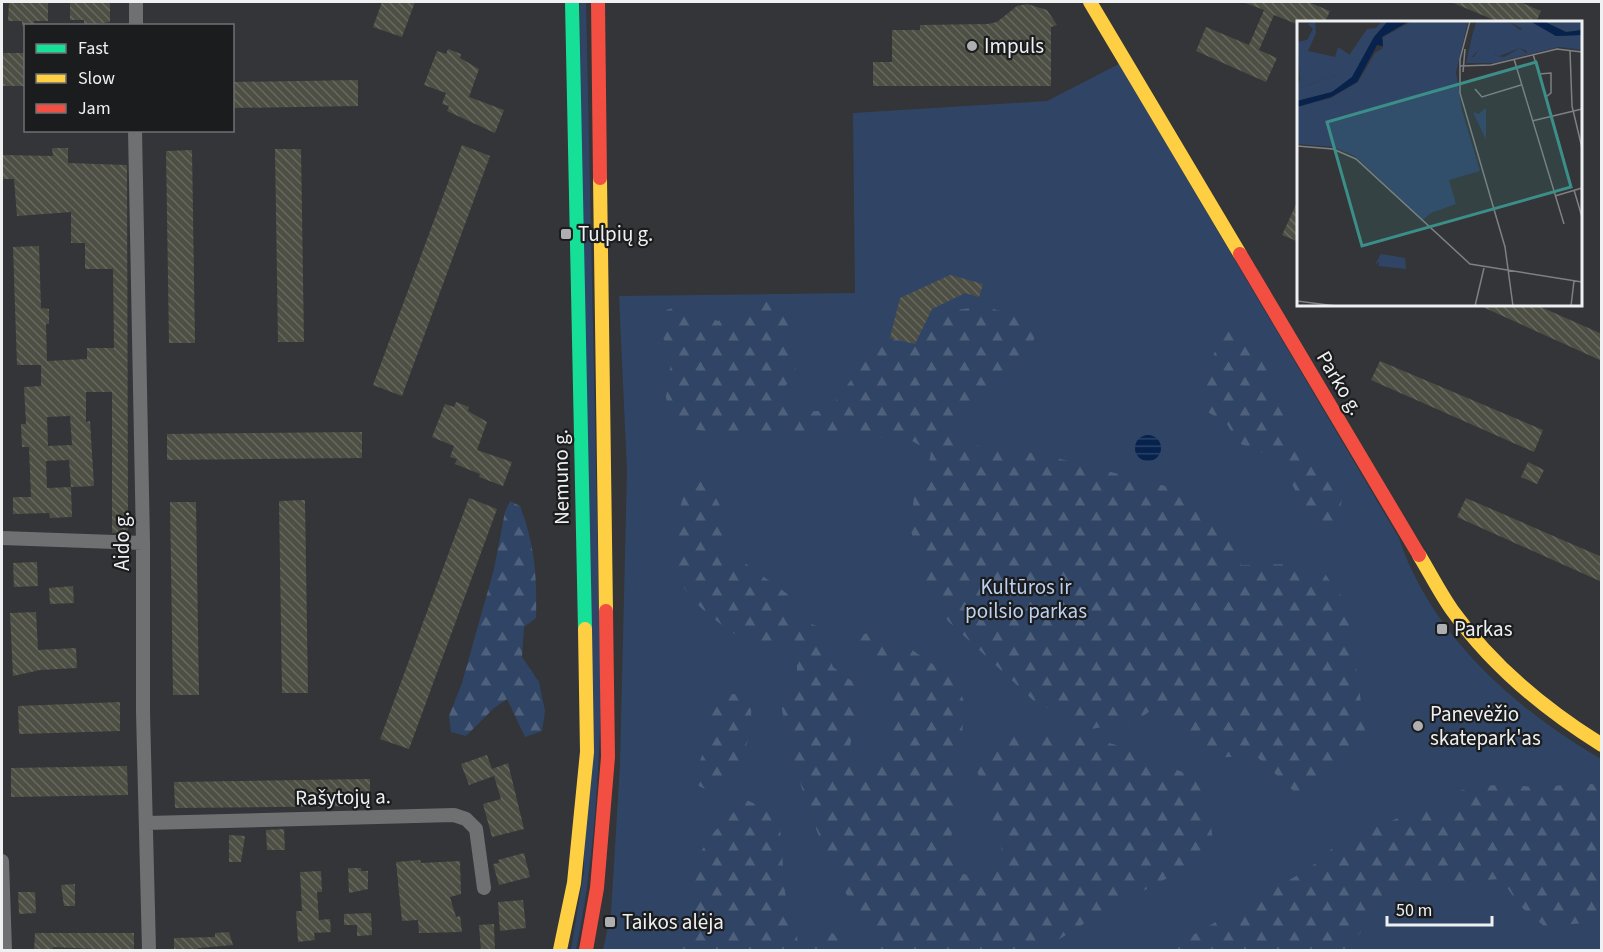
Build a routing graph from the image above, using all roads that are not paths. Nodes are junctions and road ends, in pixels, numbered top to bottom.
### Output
1 (136, 2) edge
2 (572, 2) edge
3 (598, 2) edge
4 (1090, 2) edge
5 (136, 24) edge
6 (135, 132) edge
7 (2, 538) edge
8 (143, 543) junction
9 (1602, 745) edge
10 (147, 823) junction
11 (2, 861) edge
12 (484, 888) dead end
13 (5, 951) edge
14 (149, 951) edge
15 (560, 951) edge
16 (586, 951) edge

1 - 5 street
2 - 15 main road, Nemuno g.
3 - 16 main road, Nemuno g.
4 - 9 main road, Parko g.
6 - 8 street, Aido g.
7 - 8 street
8 - 10 street, Aido g.
10 - 12 street, Rašytojų a.
10 - 14 street, Aido g.
11 - 13 street

